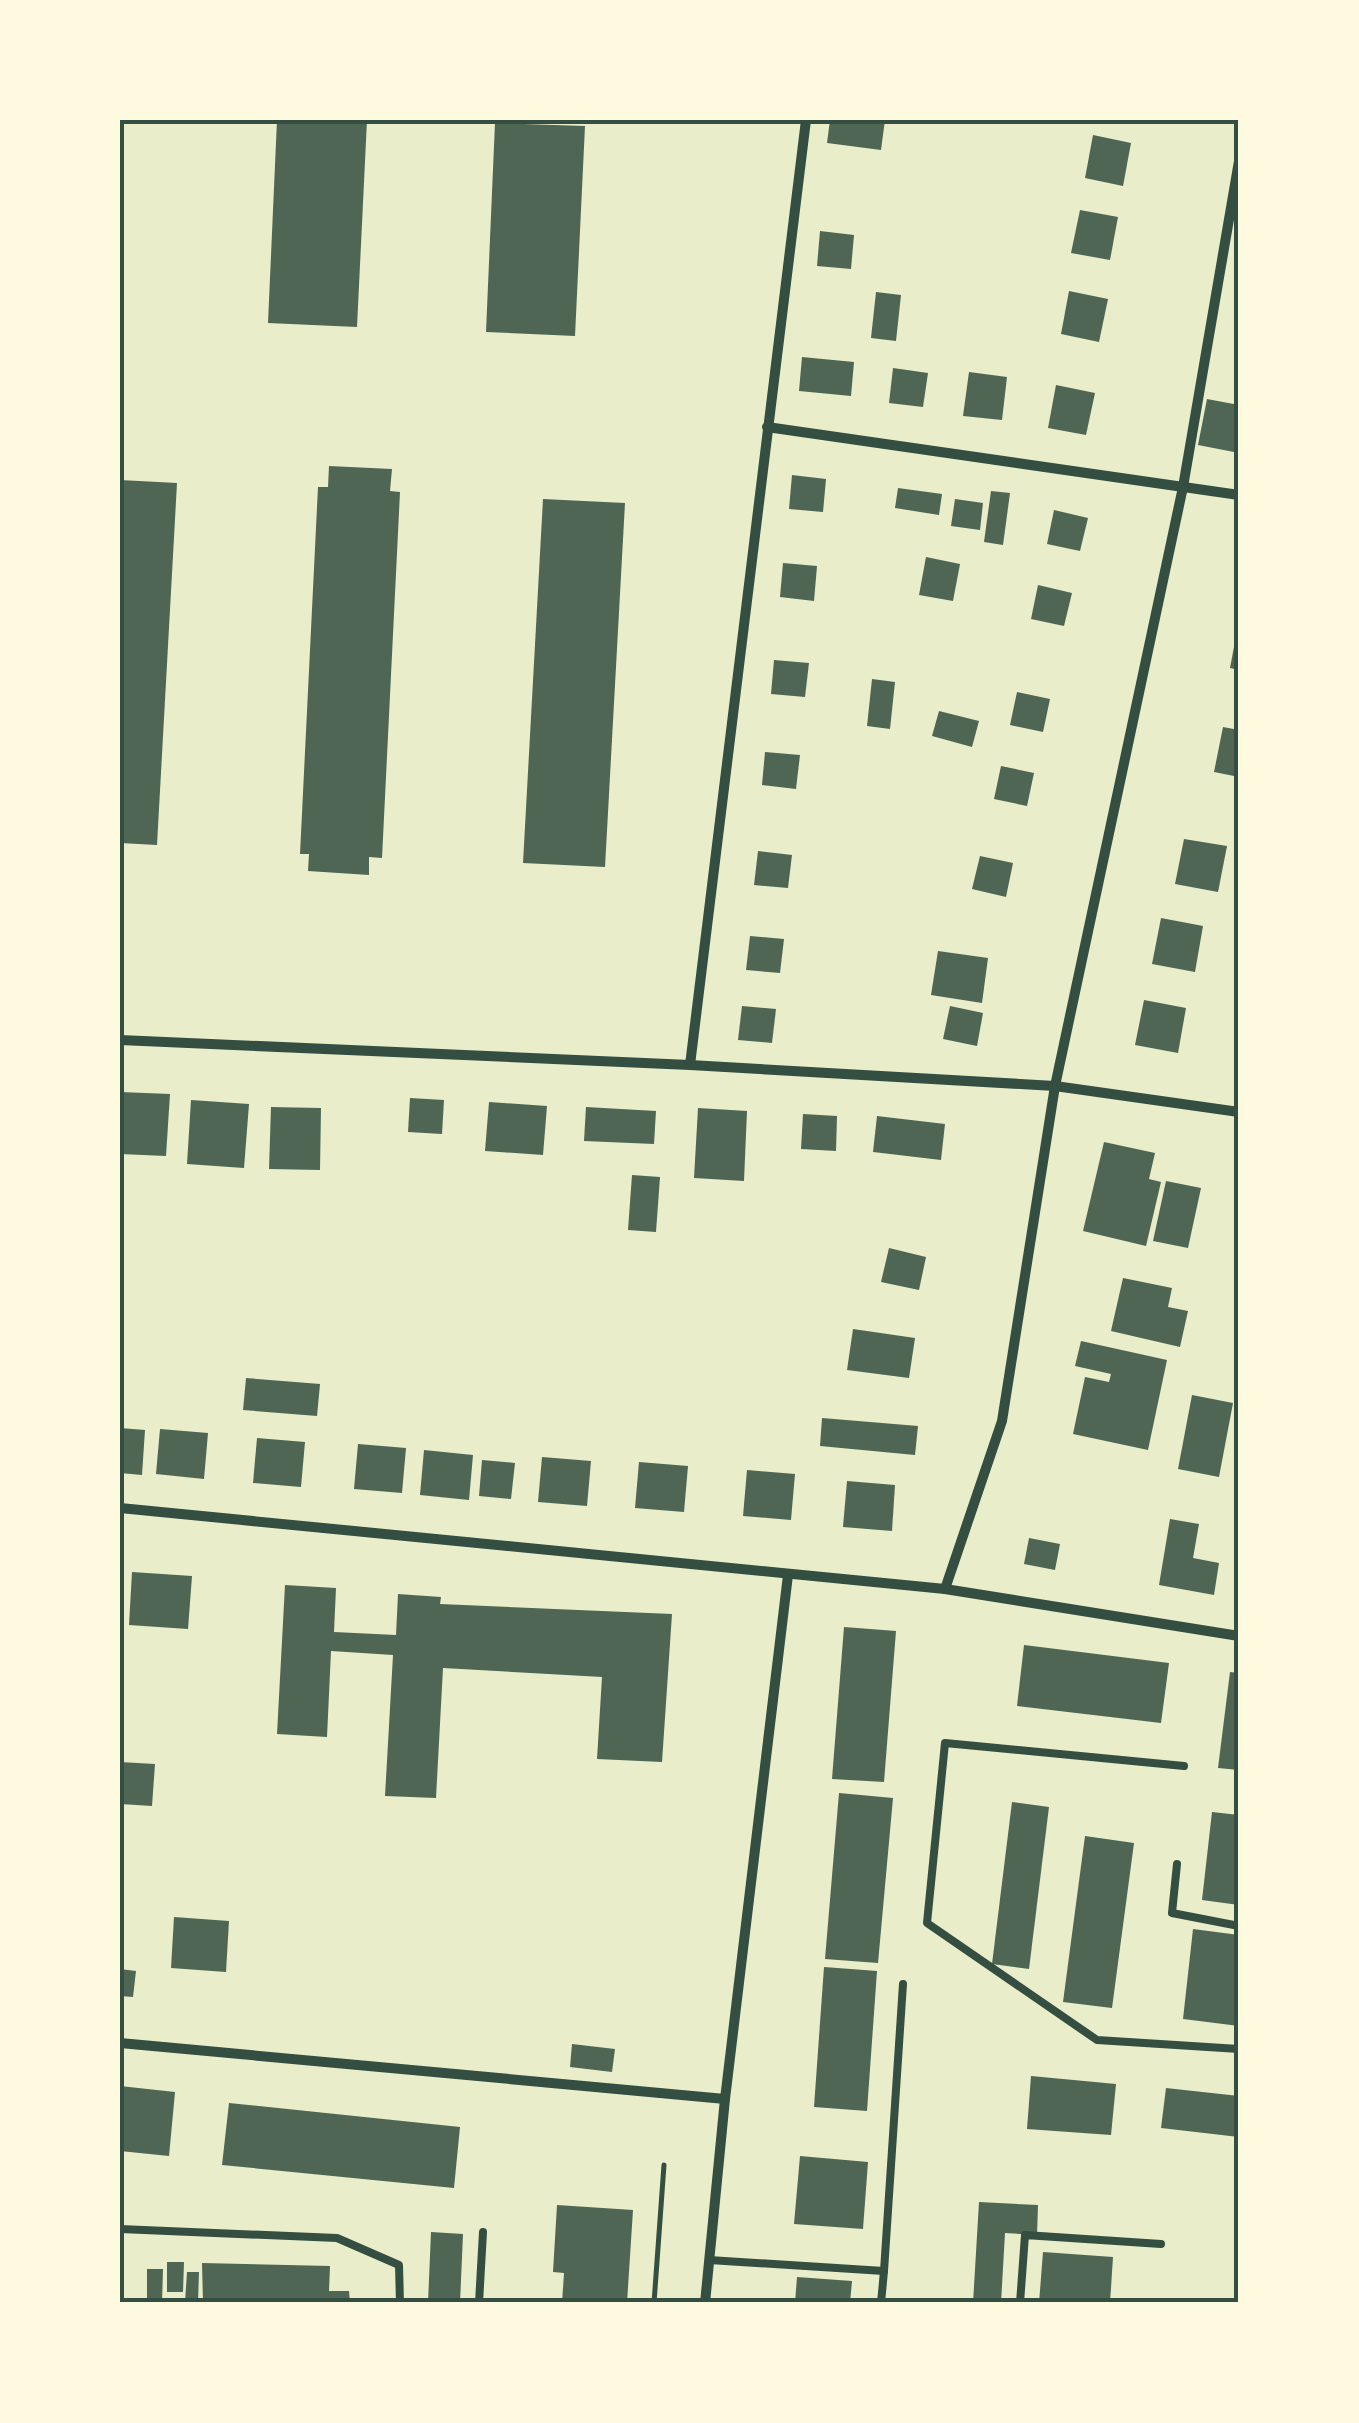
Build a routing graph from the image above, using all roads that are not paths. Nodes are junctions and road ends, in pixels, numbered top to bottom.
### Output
1 (806, 120) edge
2 (1239, 161) edge
3 (767, 427) junction
4 (1183, 487) junction
5 (1239, 495) edge
6 (120, 1040) edge
7 (690, 1065) junction
8 (1055, 1086) junction
9 (1239, 1112) edge
10 (120, 1508) edge
11 (788, 1575) junction
12 (945, 1589) junction
13 (1239, 1636) edge
14 (1184, 1766) dead end
15 (1177, 1864) dead end
16 (1239, 1926) edge
17 (903, 1984) dead end
18 (120, 2043) edge
19 (1239, 2050) edge
20 (725, 2099) junction
21 (120, 2229) edge
22 (483, 2232) dead end
23 (1162, 2244) dead end
24 (709, 2260) junction
25 (884, 2271) junction
26 (400, 2303) edge
27 (479, 2303) edge
28 (705, 2303) edge
29 (881, 2303) edge
30 (1020, 2303) edge

1 - 3 street
2 - 4 street
3 - 4 street
3 - 7 street
4 - 5 street
4 - 8 street
6 - 7 street
7 - 8 street
8 - 9 street
8 - 12 street
10 - 11 street
11 - 12 street
11 - 20 street
12 - 13 street
14 - 19 lane
15 - 16 lane
17 - 25 lane
18 - 20 street
20 - 24 street
21 - 26 lane
22 - 27 lane
23 - 30 lane
24 - 25 lane
24 - 28 street
25 - 29 lane

